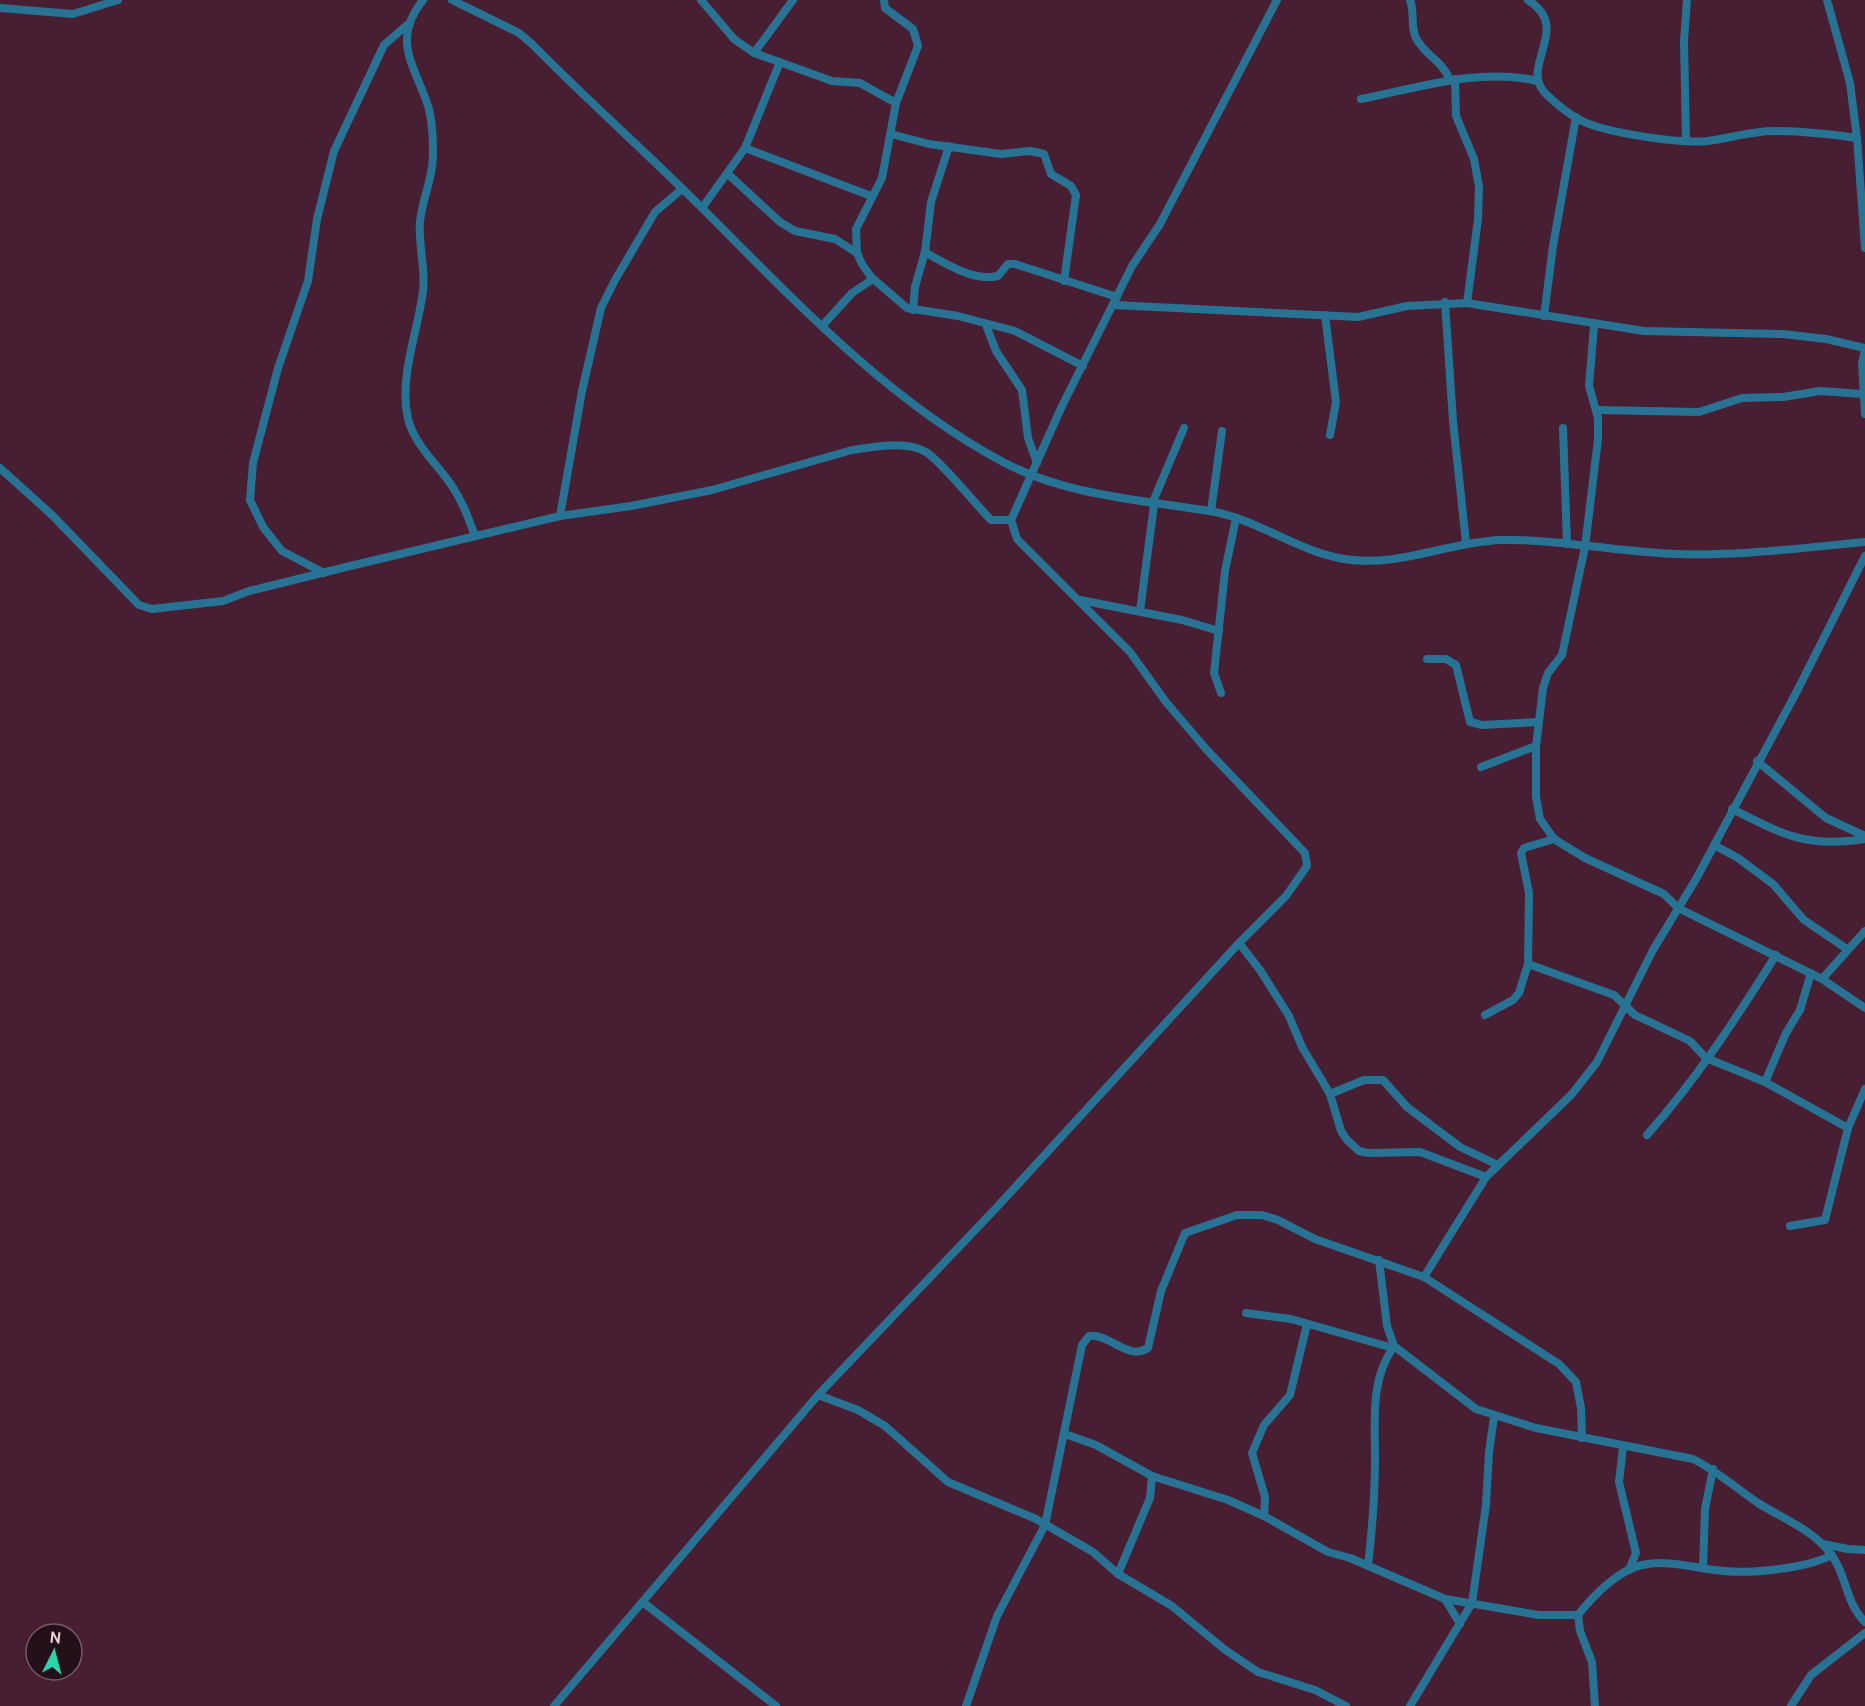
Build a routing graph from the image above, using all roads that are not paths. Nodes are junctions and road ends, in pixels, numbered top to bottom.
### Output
1 (118, 0) edge
2 (423, 0) edge
3 (452, 0) edge
4 (701, 0) edge
5 (793, 0) edge
6 (884, 0) edge
7 (1277, 0) edge
8 (1410, 0) edge
9 (1528, 0) edge
10 (1545, 0) edge
11 (1687, 0) edge
12 (1827, 0) edge
13 (0, 8) edge
14 (1544, 12) junction
15 (407, 26) junction
16 (754, 53) junction
17 (780, 62) junction
18 (1452, 80) junction
19 (1538, 81) junction
20 (1361, 99) dead end
21 (896, 103) junction
22 (1576, 117) junction
23 (891, 134) junction
24 (1857, 138) junction
25 (1686, 141) junction
26 (949, 146) junction
27 (745, 148) junction
28 (728, 174) junction
29 (682, 189) junction
30 (871, 196) junction
31 (702, 208) junction
32 (1865, 248) edge
33 (925, 252) junction
34 (857, 253) junction
35 (873, 279) junction
36 (1064, 281) junction
37 (1115, 301) junction
38 (1445, 302) junction
39 (1467, 303) junction
40 (913, 310) junction
41 (1325, 315) junction
42 (1544, 316) junction
43 (823, 325) junction
44 (986, 325) junction
45 (1594, 326) junction
46 (1865, 349) edge
47 (1083, 366) junction
48 (1863, 393) junction
49 (1596, 410) junction
50 (1865, 414) edge
51 (1184, 428) dead end
52 (1563, 428) dead end
53 (1222, 430) dead end
54 (1330, 435) dead end
55 (1038, 463) junction
56 (0, 468) edge
57 (1032, 475) junction
58 (1153, 505) junction
59 (1211, 511) junction
60 (560, 516) junction
61 (1236, 518) junction
62 (1011, 520) junction
63 (475, 536) junction
64 (1865, 542) edge
65 (1466, 543) junction
66 (1568, 544) junction
67 (1585, 547) junction
68 (1865, 555) edge
69 (324, 573) junction
70 (1080, 600) junction
71 (1140, 611) junction
72 (1219, 631) junction
73 (1427, 659) dead end
74 (1221, 693) dead end
75 (1538, 722) junction
76 (1536, 746) junction
77 (1757, 761) junction
78 (1481, 767) dead end
79 (1732, 809) junction
80 (1865, 837) edge
81 (1554, 839) junction
82 (1714, 845) junction
83 (1678, 908) junction
84 (1865, 931) edge
85 (1239, 943) junction
86 (1847, 949) junction
87 (1776, 955) junction
88 (1528, 964) junction
89 (1811, 973) junction
90 (1822, 979) junction
91 (1626, 1005) junction
92 (1865, 1008) edge
93 (1485, 1015) dead end
94 (1706, 1058) junction
95 (1765, 1082) junction
96 (1865, 1091) edge
97 (1330, 1094) junction
98 (1848, 1128) junction
99 (1647, 1135) dead end
100 (1498, 1165) junction
101 (1486, 1177) junction
102 (1790, 1226) dead end
103 (1379, 1260) junction
104 (1424, 1277) junction
105 (1246, 1313) dead end
106 (1306, 1324) junction
107 (1394, 1347) junction
108 (818, 1395) junction
109 (1494, 1417) junction
110 (1065, 1434) junction
111 (1582, 1438) junction
112 (1623, 1447) junction
113 (1713, 1469) junction
114 (1152, 1476) junction
115 (1264, 1516) junction
116 (1045, 1525) junction
117 (1822, 1544) junction
118 (1865, 1550) edge
119 (1832, 1555) junction
120 (1368, 1566) junction
121 (1704, 1568) junction
122 (1629, 1570) junction
123 (1118, 1574) junction
124 (1445, 1599) junction
125 (644, 1603) junction
126 (1472, 1603) junction
127 (1578, 1615) junction
128 (1865, 1622) edge
129 (1460, 1624) junction
130 (1865, 1633) edge
131 (554, 1706) edge
132 (776, 1706) edge
133 (966, 1706) edge
134 (1346, 1706) edge
135 (1410, 1706) edge
136 (1595, 1706) edge
137 (1791, 1706) edge

1 - 13 street
2 - 15 street
3 - 29 street
4 - 16 street
5 - 16 street
6 - 21 street
7 - 37 street
8 - 18 street
9 - 14 street
10 - 14 street
11 - 25 street
12 - 24 street
14 - 19 street
15 - 63 street
15 - 69 street
16 - 17 street
17 - 21 street
17 - 27 street
18 - 19 street
18 - 20 street
18 - 39 street
19 - 22 street
21 - 23 street
22 - 25 street
22 - 42 street
23 - 26 street
23 - 30 street
24 - 25 street
24 - 32 street
26 - 33 street
26 - 36 street
27 - 28 street
27 - 30 street
28 - 31 street
28 - 34 street
29 - 31 street
29 - 60 street
30 - 34 street
31 - 43 street
33 - 36 street
33 - 40 street
34 - 35 street
35 - 40 street
35 - 43 street
36 - 37 street
37 - 41 street
37 - 47 street
38 - 39 street
38 - 41 street
38 - 65 street
39 - 42 street
40 - 44 street
41 - 54 street
42 - 45 street
43 - 57 street
44 - 47 street
44 - 55 street
45 - 46 street
45 - 49 street
46 - 48 street
47 - 55 street
48 - 49 street
48 - 50 street
49 - 67 street
51 - 58 street
52 - 66 street
53 - 59 street
55 - 57 street
56 - 69 street
57 - 58 street
57 - 62 street
58 - 59 street
58 - 71 street
59 - 61 street
60 - 62 street
60 - 63 street
61 - 65 street
61 - 72 street
62 - 70 street
63 - 69 street
64 - 67 street
65 - 66 street
66 - 67 street
67 - 75 street
68 - 77 street
70 - 71 street
70 - 85 street
71 - 72 street
72 - 74 street
73 - 75 street
75 - 76 street
76 - 78 street
76 - 81 street
77 - 79 street
77 - 80 street
79 - 80 street
79 - 82 street
81 - 83 street
81 - 88 street
82 - 83 street
82 - 86 street
83 - 87 street
83 - 91 street
84 - 86 street
85 - 97 street
85 - 108 street
86 - 90 street
87 - 89 street
87 - 94 street
88 - 91 street
88 - 93 street
89 - 90 street
89 - 95 street
90 - 92 street
91 - 94 street
91 - 100 street
94 - 95 street
94 - 99 street
95 - 98 street
96 - 98 street
97 - 100 street
97 - 101 street
98 - 102 street
100 - 101 street
101 - 104 street
103 - 104 street
103 - 107 street
103 - 110 street
104 - 111 street
105 - 106 street
106 - 107 street
106 - 115 street
107 - 109 street
107 - 120 street
108 - 116 street
108 - 125 street
109 - 111 street
109 - 126 street
110 - 114 street
110 - 116 street
111 - 112 street
112 - 113 street
112 - 122 street
113 - 117 street
113 - 121 street
114 - 115 street
114 - 123 street
115 - 120 street
116 - 123 street
116 - 133 street
117 - 118 street
117 - 119 street
119 - 121 street
119 - 128 street
120 - 124 street
121 - 122 street
122 - 127 street
123 - 134 street
124 - 126 street
124 - 129 street
125 - 131 street
125 - 132 street
126 - 127 street
126 - 129 street
127 - 136 street
129 - 135 street
130 - 137 street

